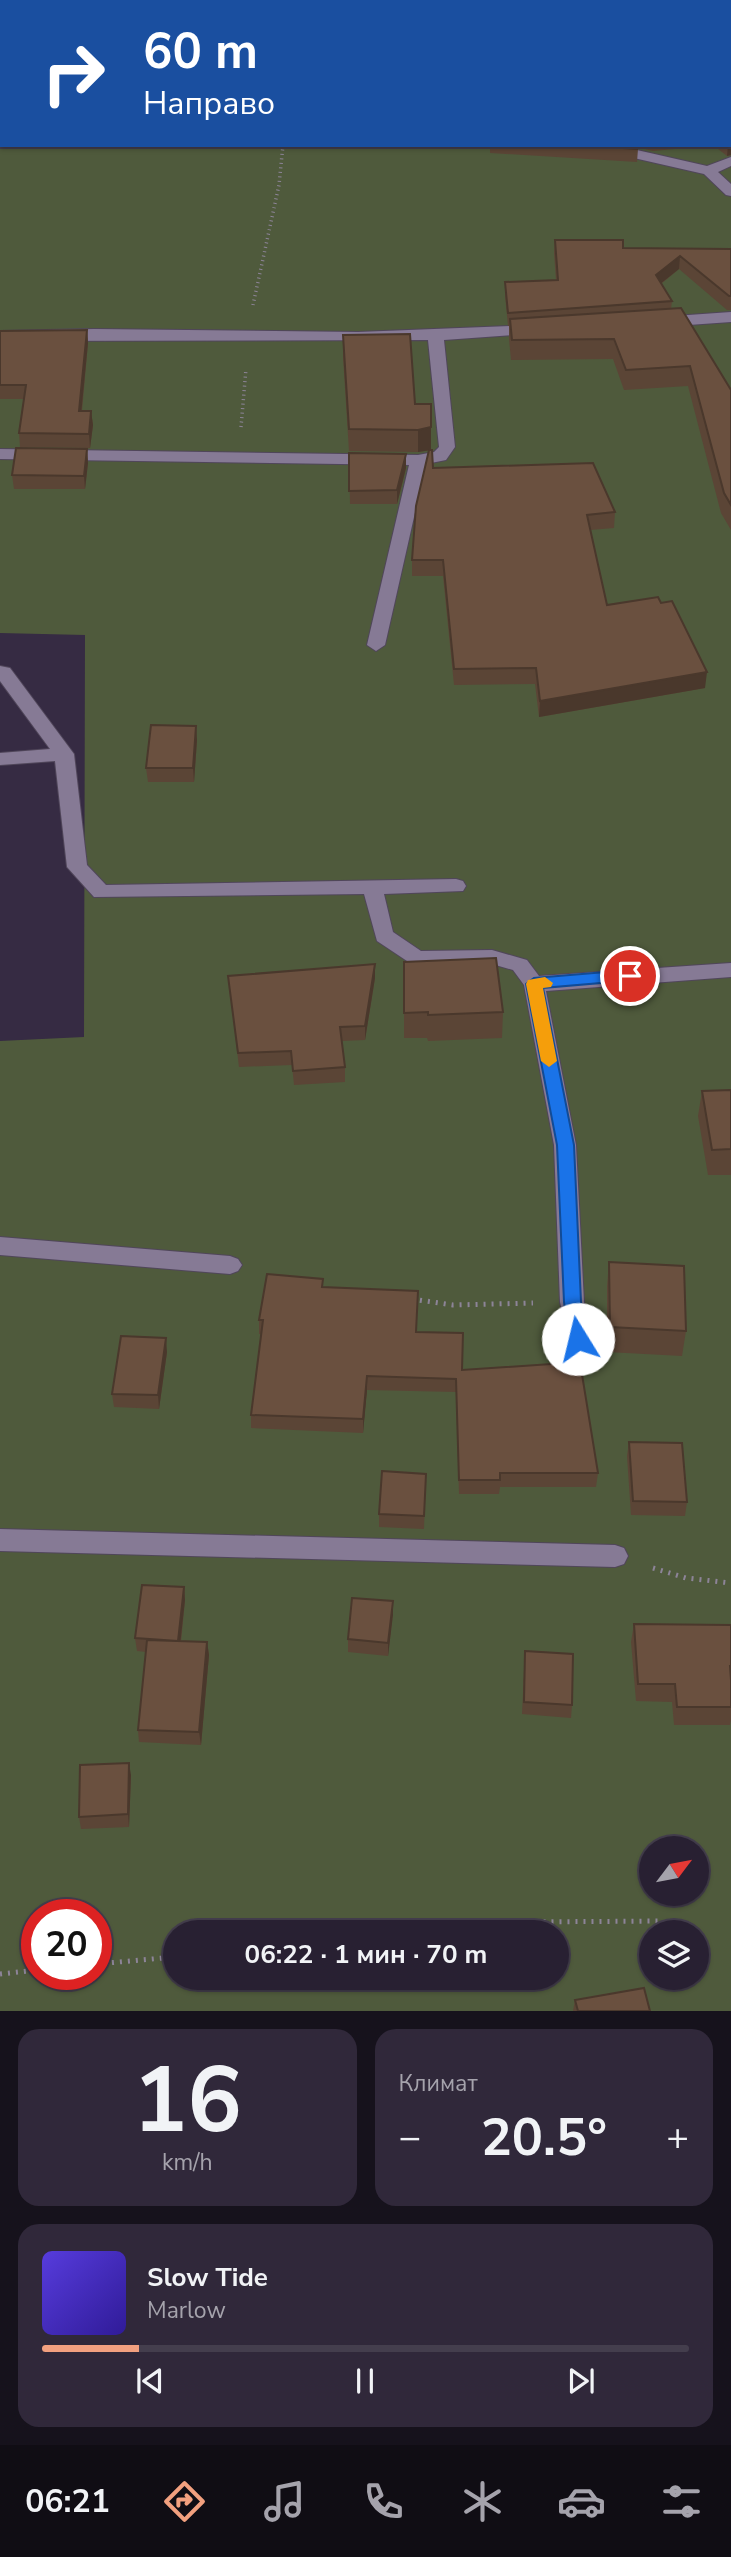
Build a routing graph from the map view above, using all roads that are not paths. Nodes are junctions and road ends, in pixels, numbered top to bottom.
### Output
1 (604, 147) edge
2 (731, 161) edge
3 (709, 171) junction
4 (731, 192) edge
5 (731, 317) edge
6 (637, 323) edge
7 (557, 329) edge
8 (0, 336) edge
9 (436, 337) junction
10 (0, 454) edge
11 (418, 460) junction
12 (376, 645) dead end
13 (0, 673) edge
14 (64, 754) junction
15 (0, 759) edge
16 (456, 886) dead end
17 (373, 888) junction
18 (731, 970) edge
19 (534, 984) junction
20 (0, 1246) edge
21 (230, 1265) dead end
22 (578, 1339) dead end
23 (0, 1539) edge
24 (615, 1556) road end

1 - 3 lane
2 - 3 lane
3 - 4 lane
5 - 6 lane
7 - 9 lane
8 - 9 lane
9 - 11 lane
10 - 11 lane
11 - 12 lane
13 - 14 lane
14 - 15 lane
14 - 17 lane
16 - 17 lane
17 - 19 lane
18 - 19 lane
19 - 22 lane
20 - 21 lane
23 - 24 lane

